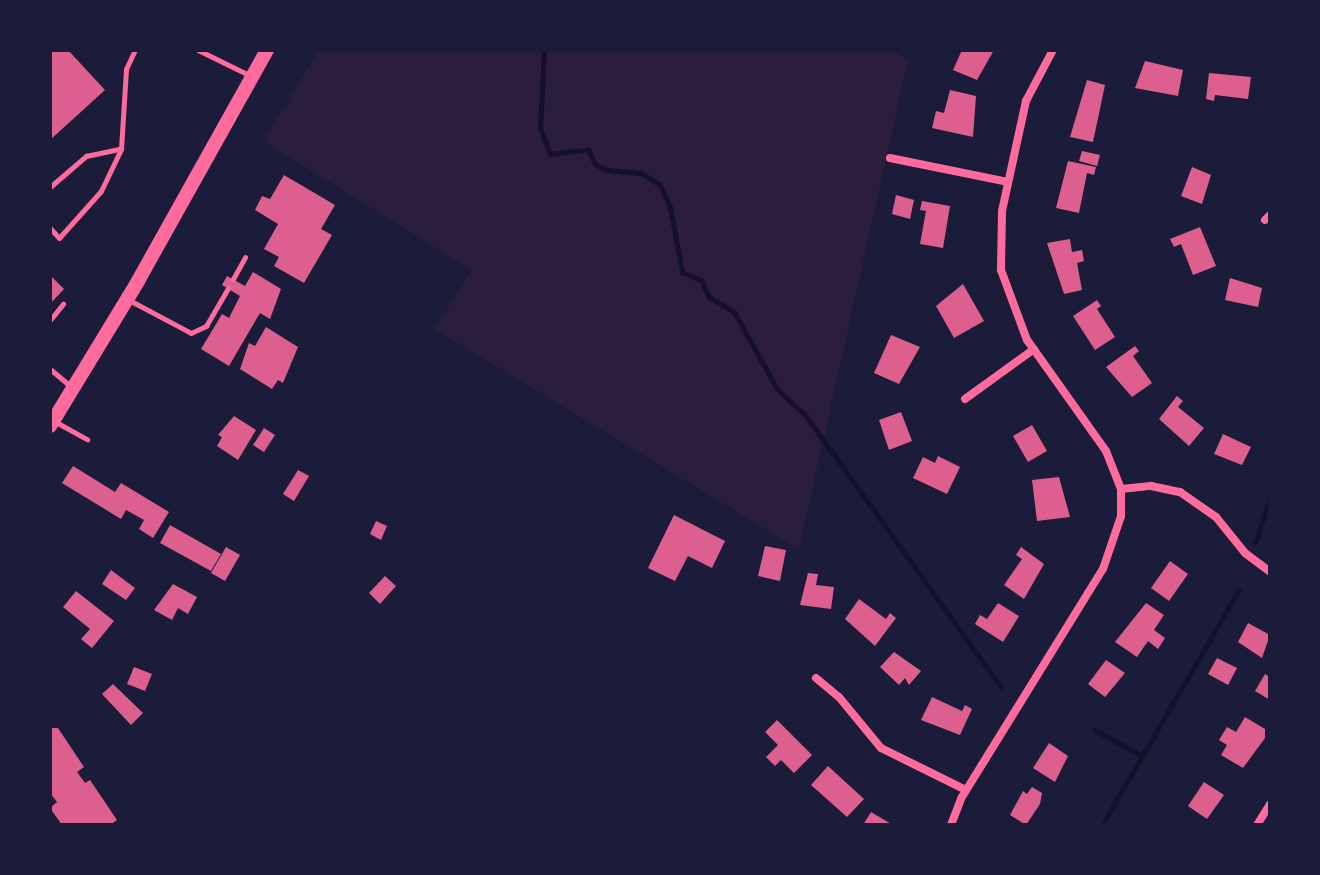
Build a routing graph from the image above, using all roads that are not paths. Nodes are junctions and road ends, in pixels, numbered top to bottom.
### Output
1 (135, 50) edge
2 (198, 50) edge
3 (267, 50) edge
4 (1053, 50) edge
5 (252, 76) junction
6 (121, 149) junction
7 (890, 158) dead end
8 (1008, 182) junction
9 (50, 187) edge
10 (50, 228) edge
11 (245, 257) dead end
12 (233, 279) dead end
13 (228, 288) dead end
14 (127, 299) junction
15 (63, 304) dead end
16 (50, 320) edge
17 (1034, 349) junction
18 (50, 369) edge
19 (74, 388) junction
20 (965, 399) dead end
21 (52, 423) edge
22 (87, 439) dead end
23 (1121, 489) junction
24 (1270, 572) edge
25 (816, 678) dead end
26 (966, 790) junction
27 (1270, 804) edge
28 (951, 825) edge
29 (1257, 825) edge

1 - 6 lane
2 - 5 lane
3 - 5 main road
4 - 8 street
5 - 14 main road
6 - 9 lane
6 - 10 lane
7 - 8 street
8 - 17 street
11 - 12 lane
13 - 14 lane
14 - 19 main road
15 - 16 lane
17 - 20 street
17 - 23 street
18 - 19 lane
19 - 21 main road
21 - 22 lane
23 - 24 street
23 - 26 street
25 - 26 street
26 - 28 street
27 - 29 street

